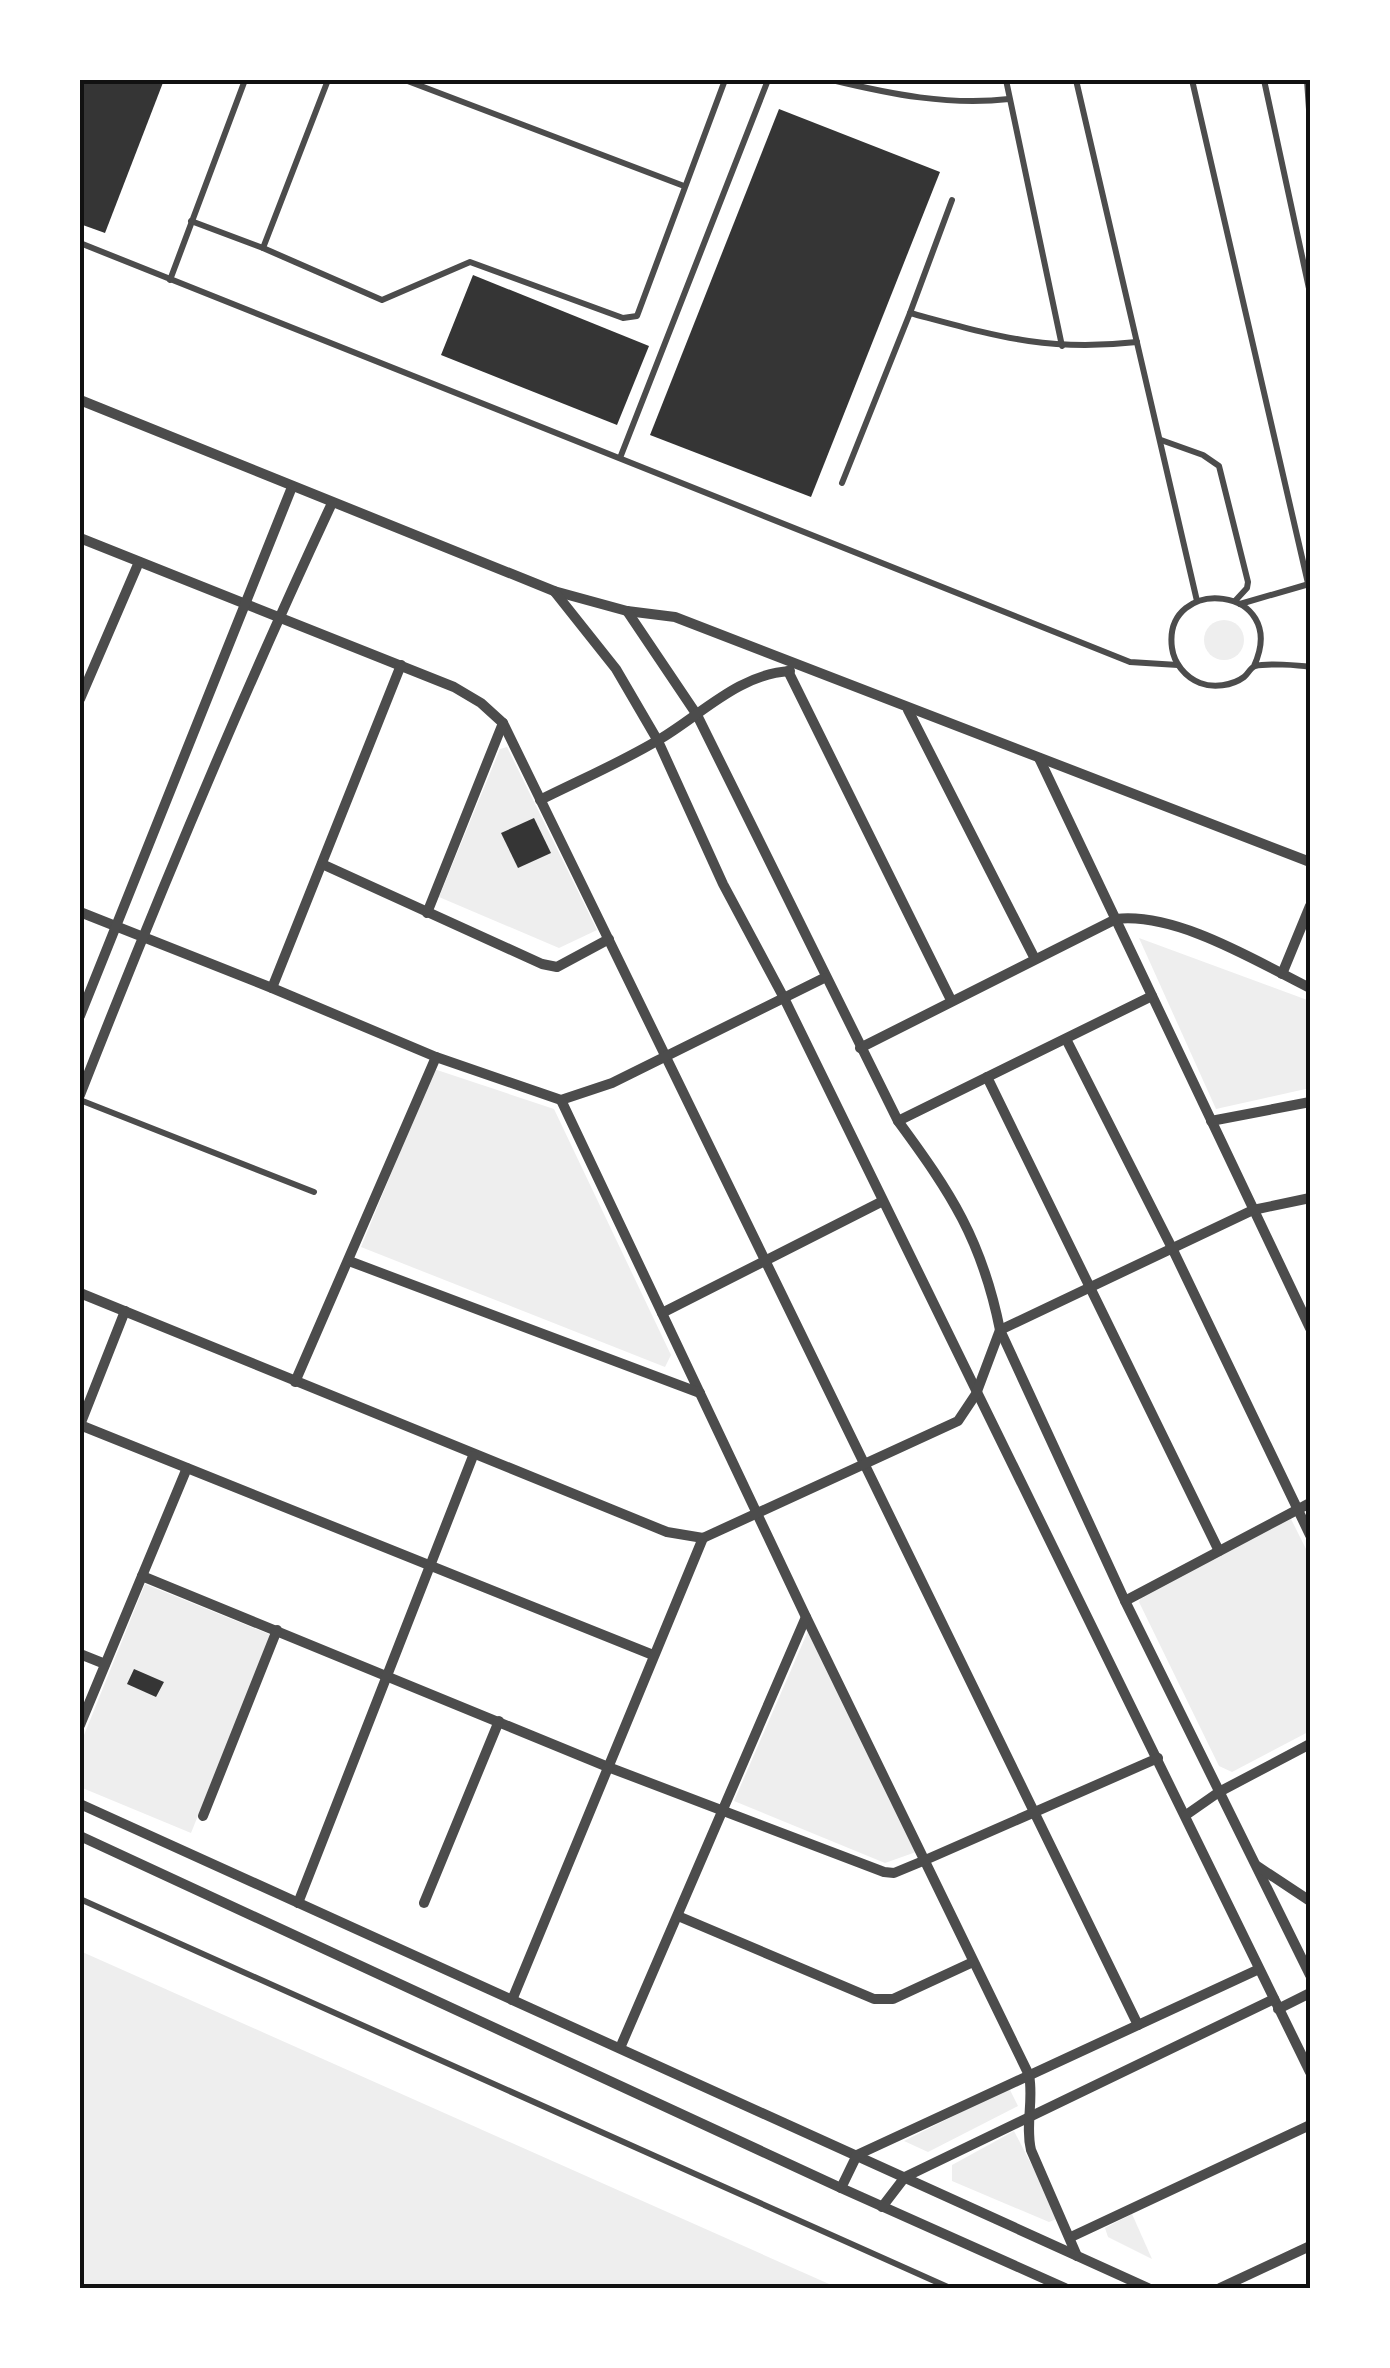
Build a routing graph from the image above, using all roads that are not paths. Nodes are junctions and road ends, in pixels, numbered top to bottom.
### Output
1 (246, 80) edge
2 (328, 80) edge
3 (405, 80) edge
4 (725, 80) edge
5 (768, 80) edge
6 (832, 80) edge
7 (1006, 80) edge
8 (1076, 80) edge
9 (1192, 80) edge
10 (1264, 80) edge
11 (1307, 80) edge
12 (1009, 99) junction
13 (1310, 124) edge
14 (684, 186) junction
15 (952, 200) dead end
16 (191, 221) junction
17 (80, 243) edge
18 (263, 248) junction
19 (170, 280) junction
20 (1310, 293) edge
21 (910, 313) junction
22 (1137, 342) junction
23 (1062, 346) junction
24 (81, 402) edge
25 (1160, 440) junction
26 (620, 458) junction
27 (842, 483) dead end
28 (292, 487) junction
29 (332, 503) junction
30 (80, 538) edge
31 (138, 562) junction
32 (1309, 587) edge
33 (554, 592) junction
34 (1197, 601) junction
35 (1237, 602) junction
36 (245, 603) junction
37 (627, 611) junction
38 (278, 618) junction
39 (401, 664) junction
40 (1178, 666) junction
41 (1254, 666) junction
42 (1310, 667) edge
43 (788, 670) junction
44 (814, 672) junction
45 (80, 698) edge
46 (908, 709) junction
47 (696, 715) junction
48 (503, 723) junction
49 (658, 741) junction
50 (1039, 757) junction
51 (540, 800) junction
52 (1310, 862) edge
53 (322, 864) junction
54 (1310, 906) edge
55 (80, 912) edge
56 (427, 913) junction
57 (1116, 919) junction
58 (116, 928) junction
59 (142, 936) junction
60 (609, 939) junction
61 (1036, 959) junction
62 (1282, 974) junction
63 (824, 978) junction
64 (272, 988) junction
65 (1310, 988) edge
66 (1152, 996) junction
67 (784, 998) junction
68 (951, 1000) junction
69 (80, 1016) edge
70 (1066, 1038) junction
71 (860, 1048) junction
72 (666, 1054) junction
73 (436, 1057) junction
74 (988, 1077) junction
75 (80, 1098) edge
76 (561, 1100) junction
77 (1310, 1102) edge
78 (898, 1121) junction
79 (1211, 1121) junction
80 (314, 1192) dead end
81 (1310, 1198) edge
82 (881, 1202) junction
83 (1253, 1210) junction
84 (1173, 1250) junction
85 (348, 1260) junction
86 (767, 1262) junction
87 (1092, 1288) junction
88 (80, 1292) edge
89 (1304, 1301) edge
90 (125, 1311) junction
91 (662, 1313) junction
92 (1310, 1328) edge
93 (1000, 1330) junction
94 (295, 1382) junction
95 (700, 1393) junction
96 (976, 1394) junction
97 (80, 1425) edge
98 (473, 1456) junction
99 (865, 1462) junction
100 (187, 1468) junction
101 (1310, 1503) edge
102 (1298, 1509) junction
103 (757, 1513) junction
104 (1310, 1535) edge
105 (703, 1538) junction
106 (1220, 1551) junction
107 (430, 1568) junction
108 (142, 1576) junction
109 (1125, 1601) junction
110 (806, 1617) junction
111 (276, 1630) junction
112 (80, 1654) edge
113 (653, 1656) junction
114 (104, 1664) junction
115 (389, 1676) junction
116 (499, 1720) junction
117 (80, 1725) edge
118 (1310, 1744) edge
119 (1158, 1758) junction
120 (608, 1767) junction
121 (1218, 1792) junction
122 (80, 1804) edge
123 (722, 1810) junction
124 (1036, 1810) junction
125 (203, 1816) dead end
126 (1186, 1816) junction
127 (80, 1836) edge
128 (923, 1861) junction
129 (1255, 1864) junction
130 (80, 1899) edge
131 (1310, 1902) edge
132 (298, 1903) junction
133 (424, 1903) dead end
134 (678, 1916) junction
135 (973, 1962) junction
136 (1257, 1970) junction
137 (1310, 1975) edge
138 (1310, 1993) edge
139 (512, 2000) junction
140 (1276, 2004) junction
141 (1138, 2025) junction
142 (620, 2048) junction
143 (1310, 2072) edge
144 (1030, 2075) junction
145 (1030, 2118) junction
146 (1310, 2124) edge
147 (857, 2155) junction
148 (905, 2177) junction
149 (840, 2188) junction
150 (882, 2206) junction
151 (1071, 2237) junction
152 (1310, 2246) edge
153 (1077, 2256) junction
154 (950, 2288) edge
155 (1066, 2288) edge
156 (1148, 2288) edge
157 (1220, 2288) edge

1 - 16 lane
2 - 18 lane
3 - 14 lane
4 - 14 lane
5 - 26 lane
6 - 12 lane
7 - 12 lane
8 - 22 lane
9 - 32 lane
10 - 20 lane
11 - 13 lane
12 - 23 lane
14 - 18 lane
15 - 21 lane
16 - 18 lane
16 - 19 lane
17 - 19 lane
19 - 26 lane
21 - 23 lane
21 - 27 lane
22 - 23 lane
22 - 25 lane
24 - 28 street
25 - 34 lane
25 - 35 lane
26 - 40 lane
28 - 29 street
28 - 36 street
29 - 33 street
29 - 38 street
30 - 31 street
31 - 36 street
31 - 45 street
32 - 35 lane
33 - 37 street
33 - 49 street
34 - 35 lane
34 - 40 lane
35 - 41 lane
36 - 38 street
36 - 58 street
37 - 44 street
37 - 47 street
38 - 39 street
38 - 59 street
39 - 48 street
39 - 53 street
40 - 41 lane
41 - 42 lane
43 - 44 street
43 - 47 street
43 - 68 street
44 - 46 street
46 - 50 street
46 - 61 street
47 - 49 street
47 - 63 street
48 - 51 street
48 - 56 street
49 - 51 street
49 - 67 street
50 - 52 street
50 - 57 street
51 - 60 street
53 - 56 street
53 - 64 street
54 - 62 street
55 - 58 street
56 - 60 street
57 - 61 street
57 - 62 street
57 - 66 street
58 - 59 street
58 - 69 street
59 - 64 street
59 - 75 street
60 - 72 street
61 - 68 street
62 - 65 street
63 - 67 street
63 - 71 street
64 - 73 street
66 - 70 street
66 - 79 street
67 - 72 street
67 - 82 street
68 - 71 street
70 - 74 street
70 - 84 street
71 - 78 street
72 - 76 street
72 - 86 street
73 - 76 street
73 - 85 street
74 - 78 street
74 - 87 street
75 - 80 lane
76 - 91 street
77 - 79 street
78 - 93 street
79 - 83 street
81 - 83 street
82 - 86 street
82 - 96 street
83 - 84 street
83 - 89 street
84 - 87 street
84 - 102 street
85 - 94 street
85 - 95 street
86 - 91 street
86 - 99 street
87 - 93 street
87 - 106 street
88 - 90 street
89 - 92 street
90 - 94 street
90 - 97 street
91 - 95 street
93 - 96 street
93 - 109 street
94 - 98 street
95 - 103 street
96 - 99 street
96 - 119 street
97 - 100 street
98 - 105 street
98 - 107 street
99 - 103 street
99 - 124 street
100 - 107 street
100 - 108 street
101 - 102 street
102 - 104 street
102 - 106 street
103 - 105 street
103 - 110 street
105 - 113 street
106 - 109 street
107 - 113 street
107 - 115 street
108 - 111 street
108 - 114 street
109 - 121 street
110 - 123 street
110 - 128 street
111 - 115 street
111 - 125 street
112 - 114 street
113 - 120 street
114 - 117 street
115 - 116 street
115 - 132 street
116 - 120 street
116 - 133 street
118 - 121 street
119 - 124 street
119 - 126 street
120 - 123 street
120 - 139 street
121 - 126 street
121 - 129 street
122 - 132 street
123 - 128 street
123 - 134 street
124 - 128 street
124 - 141 street
126 - 136 street
127 - 149 street
128 - 135 street
129 - 131 street
129 - 137 street
130 - 154 lane
132 - 139 street
134 - 135 street
134 - 142 street
135 - 144 street
136 - 140 street
136 - 141 street
138 - 140 street
139 - 142 street
140 - 143 street
140 - 145 street
141 - 144 street
142 - 147 street
144 - 145 street
144 - 147 street
145 - 148 street
145 - 151 street
146 - 151 street
147 - 148 street
147 - 149 street
148 - 150 street
148 - 153 street
149 - 150 street
150 - 155 street
151 - 153 street
152 - 157 street
153 - 156 street

